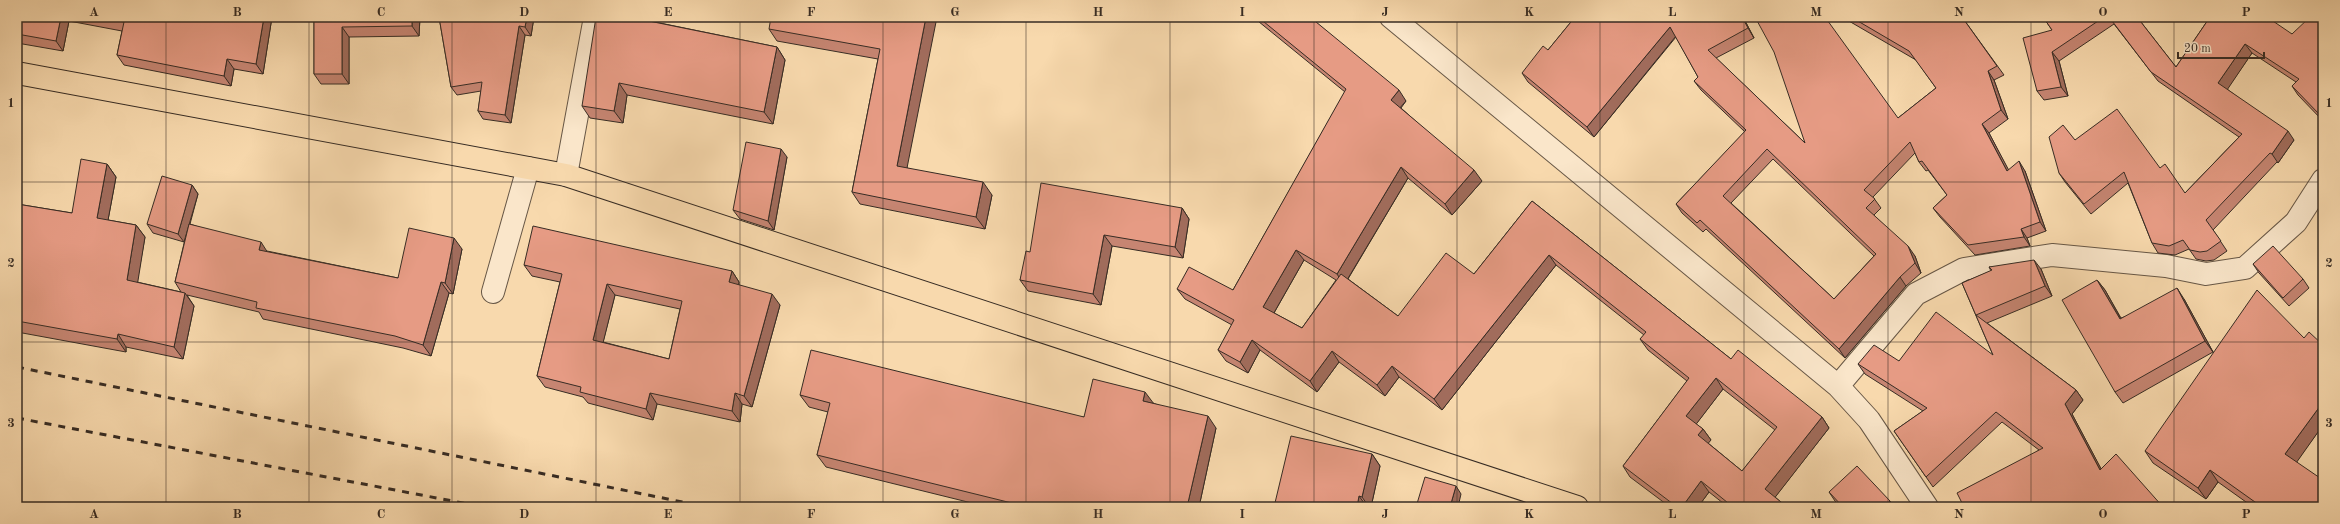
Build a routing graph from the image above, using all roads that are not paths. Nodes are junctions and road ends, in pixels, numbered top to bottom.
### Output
1 (595, 17) edge
2 (1391, 17) edge
3 (17, 73) edge
4 (528, 168) junction
5 (566, 175) junction
6 (2323, 180) edge
7 (493, 292) dead end
8 (1838, 386) junction
9 (1577, 507) edge
10 (1927, 507) edge

1 - 5 street
2 - 8 street
3 - 4 main road
4 - 5 main road
4 - 7 street
5 - 9 main road
6 - 8 street
8 - 10 street

